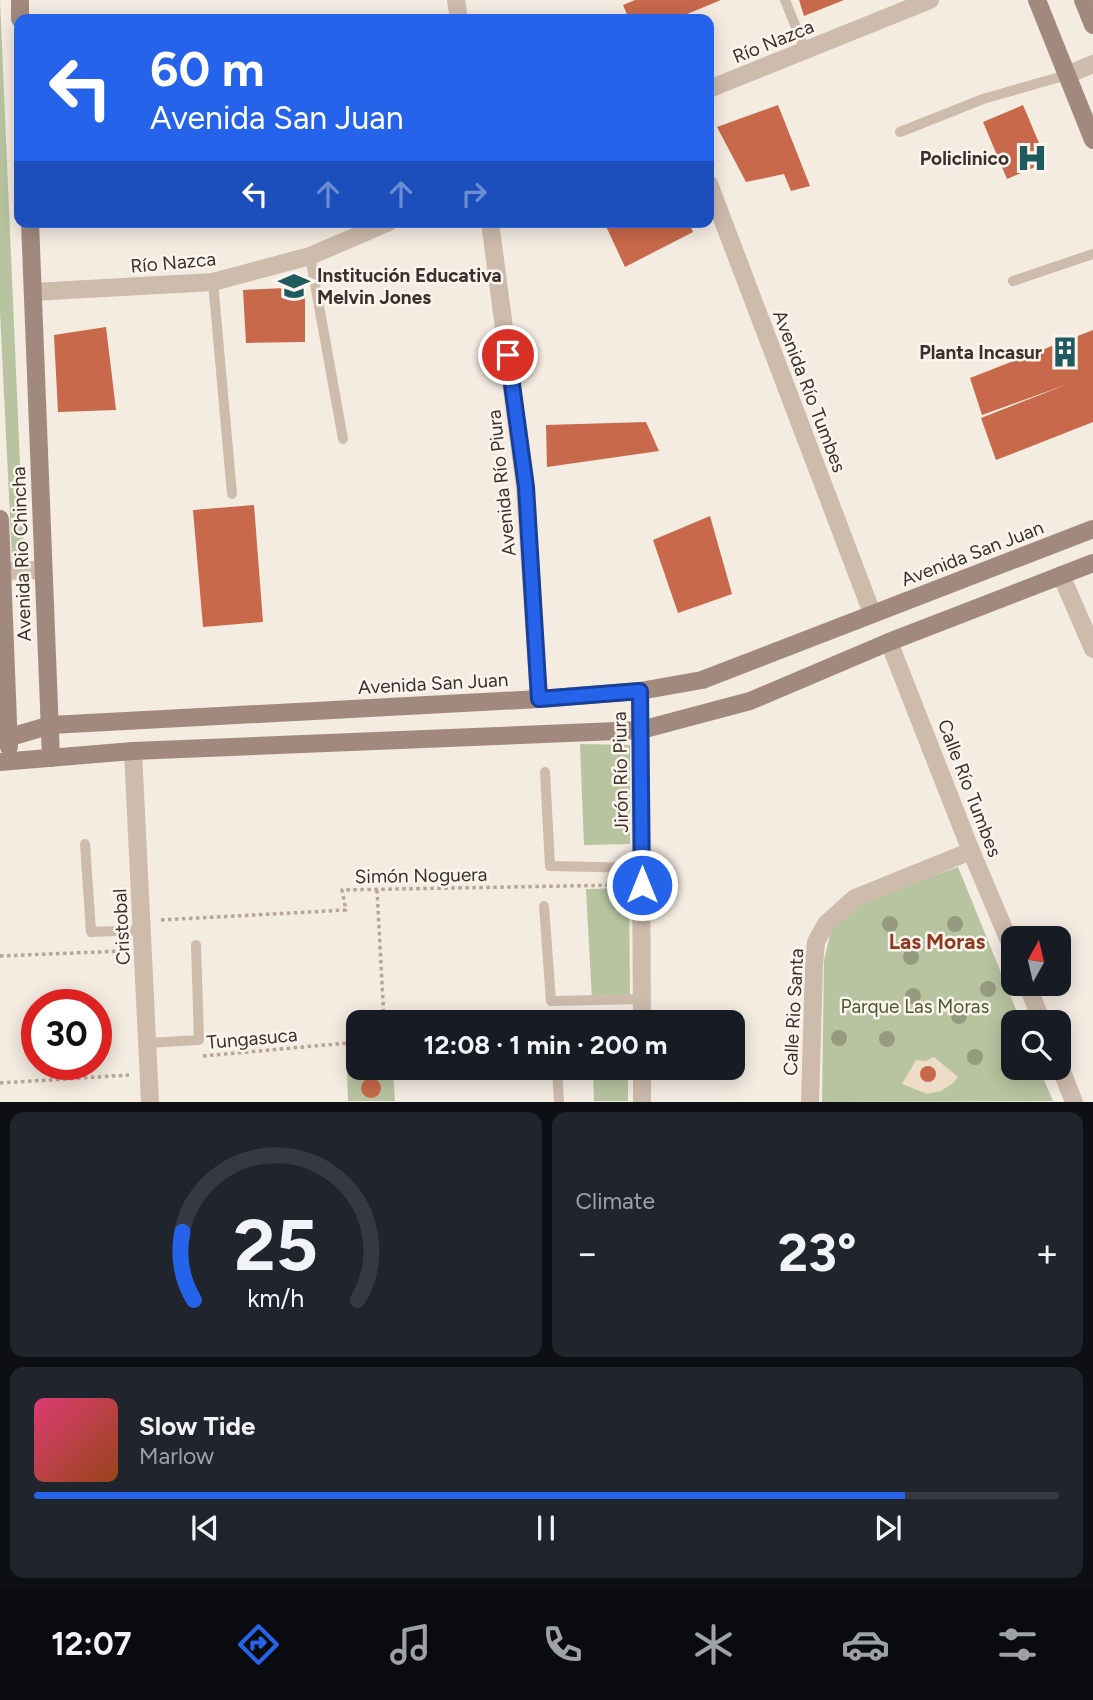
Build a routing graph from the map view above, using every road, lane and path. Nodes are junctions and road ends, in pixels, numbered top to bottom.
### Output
1 (785, 0) edge
2 (930, 0) edge
3 (1037, 0) edge
4 (1083, 0) edge
5 (1093, 25) edge
6 (805, 50) junction
7 (1093, 64) edge
8 (1067, 75) junction
9 (714, 87) edge
10 (900, 132) dead end
11 (1093, 140) edge
12 (714, 197) edge
13 (30, 228) edge
14 (375, 228) edge
15 (491, 228) edge
16 (1093, 254) edge
17 (310, 256) junction
18 (1013, 281) dead end
19 (213, 282) junction
20 (33, 292) junction
21 (343, 439) dead end
22 (232, 494) dead end
23 (0, 519) edge
24 (1093, 530) edge
25 (1093, 563) edge
26 (41, 570) junction
27 (1, 571) edge
28 (1061, 575) junction
29 (872, 613) junction
30 (890, 642) junction
31 (1093, 649) edge
32 (640, 691) junction
33 (539, 699) junction
34 (51, 725) junction
35 (641, 730) junction
36 (5, 739) edge
37 (133, 751) junction
38 (51, 758) junction
39 (5, 761) edge
40 (545, 772) dead end
41 (85, 844) dead end
42 (971, 851) junction
43 (642, 876) junction
44 (377, 889) junction
45 (544, 906) dead end
46 (142, 926) junction
47 (1003, 926) edge
48 (196, 946) dead end
49 (142, 950) junction
50 (0, 956) edge
51 (642, 999) junction
52 (383, 1010) edge
53 (642, 1010) edge
54 (147, 1043) junction
55 (346, 1043) edge
56 (201, 1056) dead end
57 (149, 1074) junction
58 (558, 1080) edge
59 (642, 1080) edge
60 (1065, 1080) edge
61 (0, 1083) edge
62 (150, 1101) edge
63 (559, 1101) edge
64 (642, 1101) edge
65 (810, 1101) edge
66 (1074, 1101) edge

1 - 6 lane
2 - 6 street, Río Nazca
3 - 8 street
4 - 5 street
6 - 9 street, Río Nazca
7 - 8 street
8 - 10 lane
8 - 11 street
12 - 29 street, Avenida Río Tumbes
13 - 20 street, Avenida Rio Chincha
14 - 17 street, Río Nazca
15 - 33 street, Avenida Río Piura
16 - 18 lane
17 - 19 street, Río Nazca
17 - 21 lane
19 - 20 street, Río Nazca
19 - 22 lane
20 - 26 street, Avenida Rio Chincha
23 - 27 street, Avenida Rio Chincha
24 - 29 street, Avenida San Juan
25 - 28 street
26 - 27 street
26 - 34 street, Avenida Rio Chincha
27 - 36 street, Avenida Rio Chincha
28 - 30 street
28 - 31 street
29 - 32 street, Avenida San Juan
30 - 35 street
30 - 42 street, Calle Río Tumbes
32 - 33 street, Avenida San Juan
32 - 35 street, Jirón Río Piura
33 - 34 street, Avenida San Juan
34 - 36 street, Avenida San Juan
34 - 38 street, Avenida Rio Chincha
35 - 37 street
35 - 43 street, Jirón Río Piura
36 - 39 street, Avenida Rio Chincha
37 - 38 street
37 - 46 street, Cristobal
38 - 39 street
40 - 43 lane
41 - 46 lane
42 - 47 street, Calle Río Tumbes
42 - 65 street, Calle Rio Santa
43 - 44 path, Simón Noguera
43 - 51 street, Jirón Río Piura
44 - 46 path, Simón Noguera
44 - 52 path
45 - 51 lane
46 - 49 street, Cristobal
48 - 54 lane
49 - 50 path
49 - 54 street, Cristobal
51 - 53 street, Jirón Río Piura
54 - 57 street, Cristobal
55 - 56 path, Tungasuca
57 - 61 path
57 - 62 street, Cristobal
58 - 63 lane
59 - 64 street
60 - 66 street

